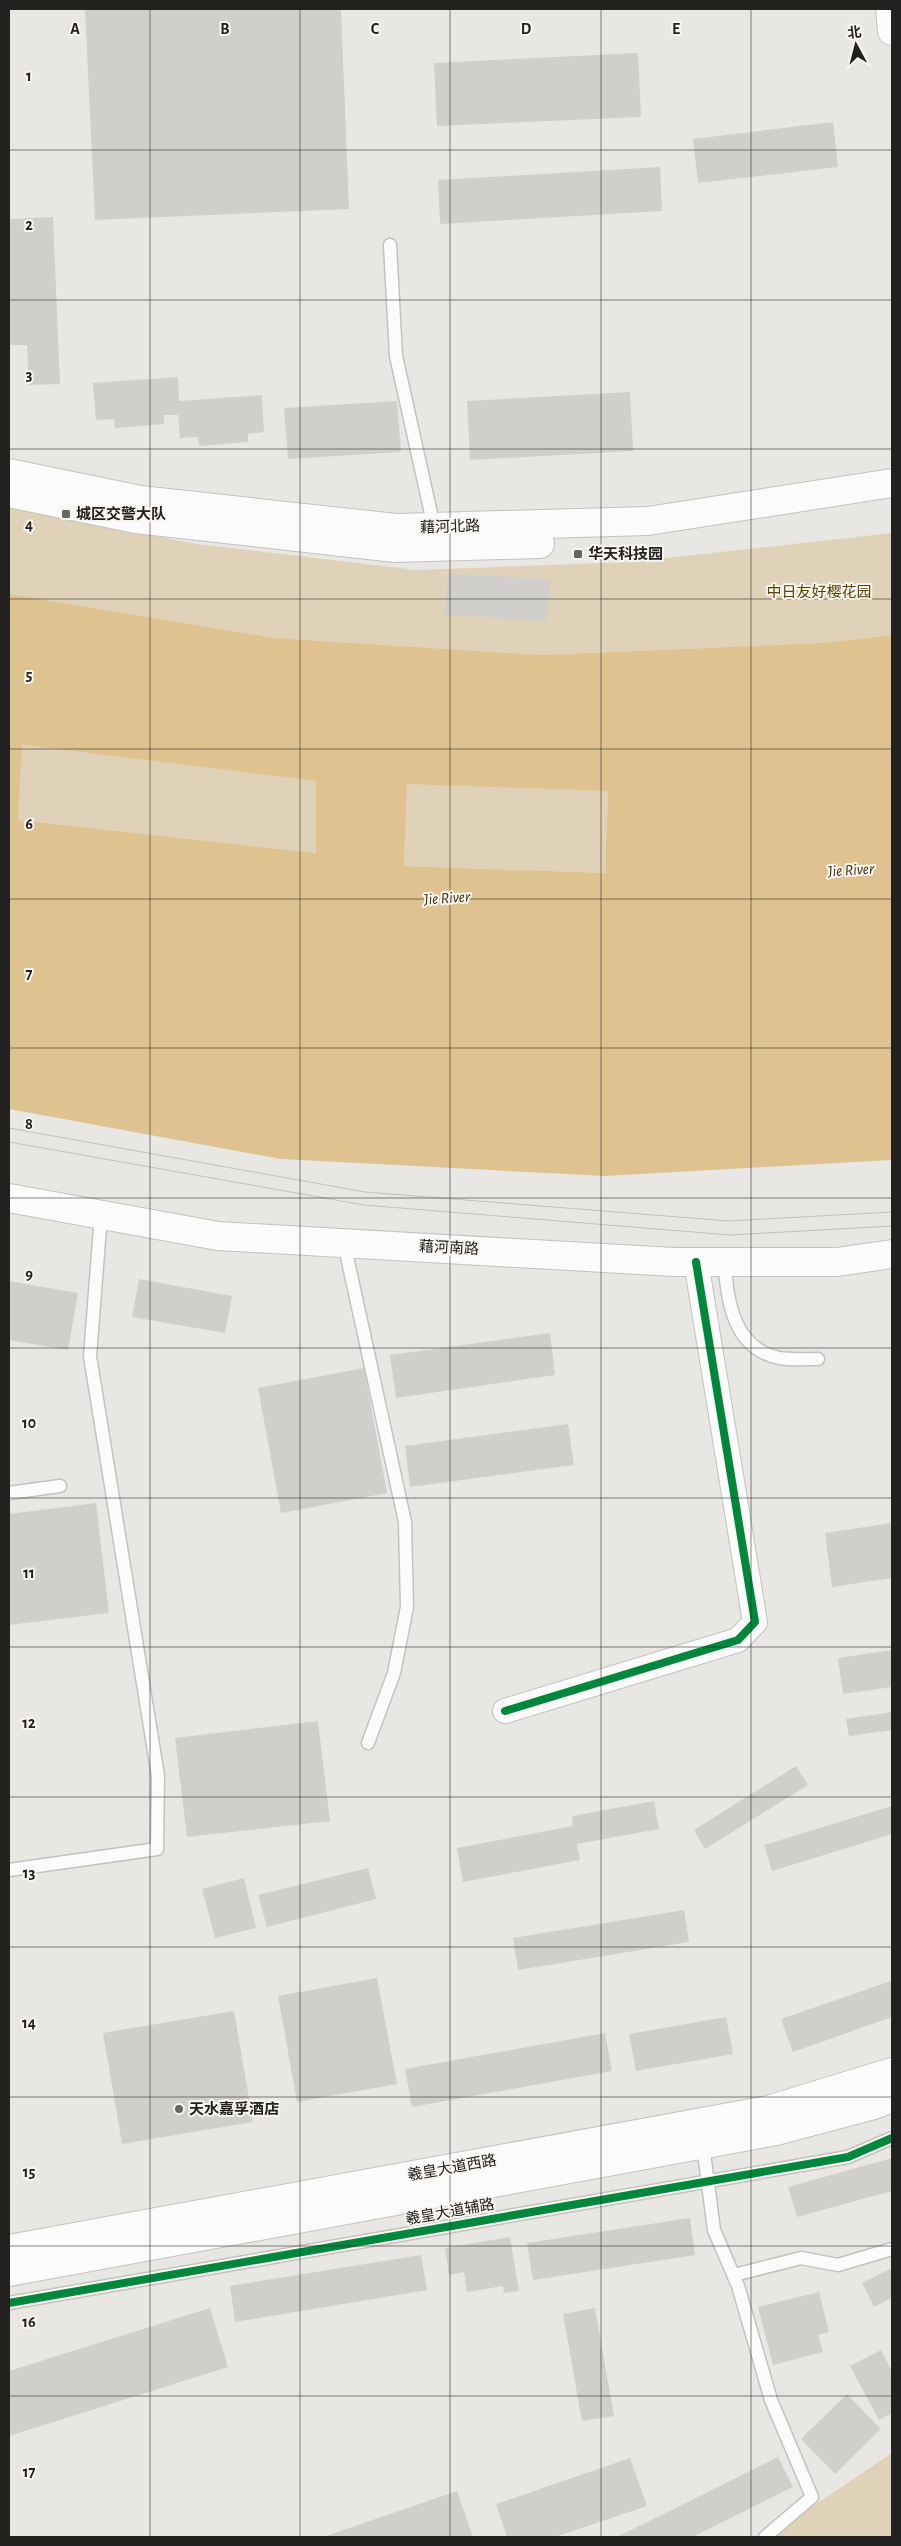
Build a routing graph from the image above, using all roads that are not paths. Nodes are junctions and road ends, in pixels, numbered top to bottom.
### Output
1 (890, 9) edge
2 (892, 31) edge
3 (390, 244) dead end
4 (9, 473) edge
5 (892, 483) edge
6 (9, 493) edge
7 (892, 502) edge
8 (434, 527) junction
9 (9, 1198) edge
10 (101, 1215) junction
11 (344, 1243) junction
12 (892, 1254) edge
13 (696, 1262) junction
14 (724, 1262) junction
15 (818, 1359) dead end
16 (60, 1486) dead end
17 (9, 1493) edge
18 (505, 1711) dead end
19 (368, 1743) dead end
20 (9, 1870) edge
21 (892, 2072) edge
22 (892, 2098) edge
23 (892, 2138) edge
24 (703, 2145) junction
25 (707, 2182) junction
26 (9, 2249) edge
27 (892, 2250) edge
28 (9, 2272) edge
29 (734, 2275) junction
30 (9, 2303) edge
31 (764, 2537) edge

1 - 2 main road
3 - 8 lane
4 - 8 main road, 藉河北路
5 - 8 main road, 藉河北路
6 - 7 main road, 藉河北路
9 - 10 main road, 藉河南路
10 - 11 main road, 藉河南路
10 - 20 lane
11 - 13 main road, 藉河南路
11 - 19 lane
12 - 14 main road, 藉河南路
13 - 14 main road, 藉河南路
13 - 18 street
14 - 15 lane
16 - 17 lane
21 - 26 main road, 羲皇大道西路
22 - 24 main road, 羲皇大道西路
23 - 25 lane, 羲皇大道辅路
24 - 25 lane
24 - 28 main road, 羲皇大道西路
25 - 29 lane
25 - 30 lane, 羲皇大道辅路
27 - 29 lane
29 - 31 lane

